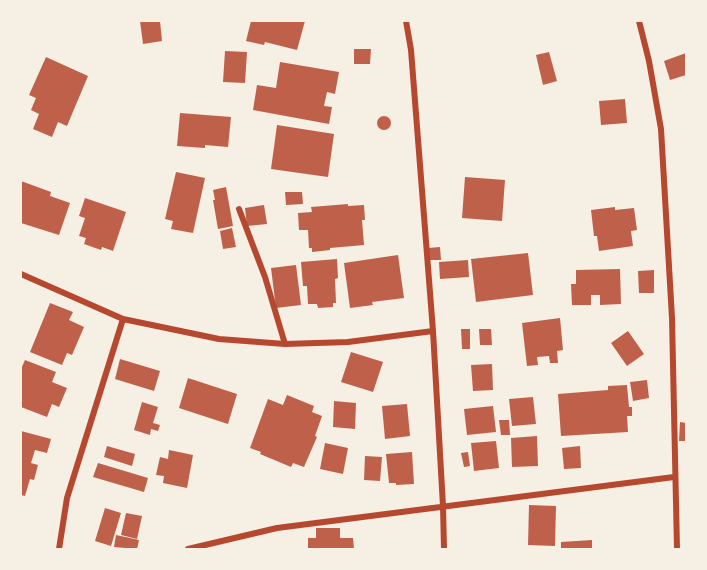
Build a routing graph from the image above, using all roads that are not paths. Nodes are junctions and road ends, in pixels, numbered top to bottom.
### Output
1 (406, 21) edge
2 (639, 21) edge
3 (239, 209) dead end
4 (21, 274) edge
5 (123, 319) junction
6 (433, 331) junction
7 (285, 344) junction
8 (674, 477) junction
9 (443, 506) junction
10 (59, 549) edge
11 (188, 549) edge
12 (444, 549) edge
13 (677, 549) edge

1 - 6 street
2 - 8 street
3 - 7 street
4 - 5 street
5 - 7 street
5 - 10 street
6 - 7 street
6 - 9 street
8 - 9 street
8 - 13 street
9 - 11 street
9 - 12 street

